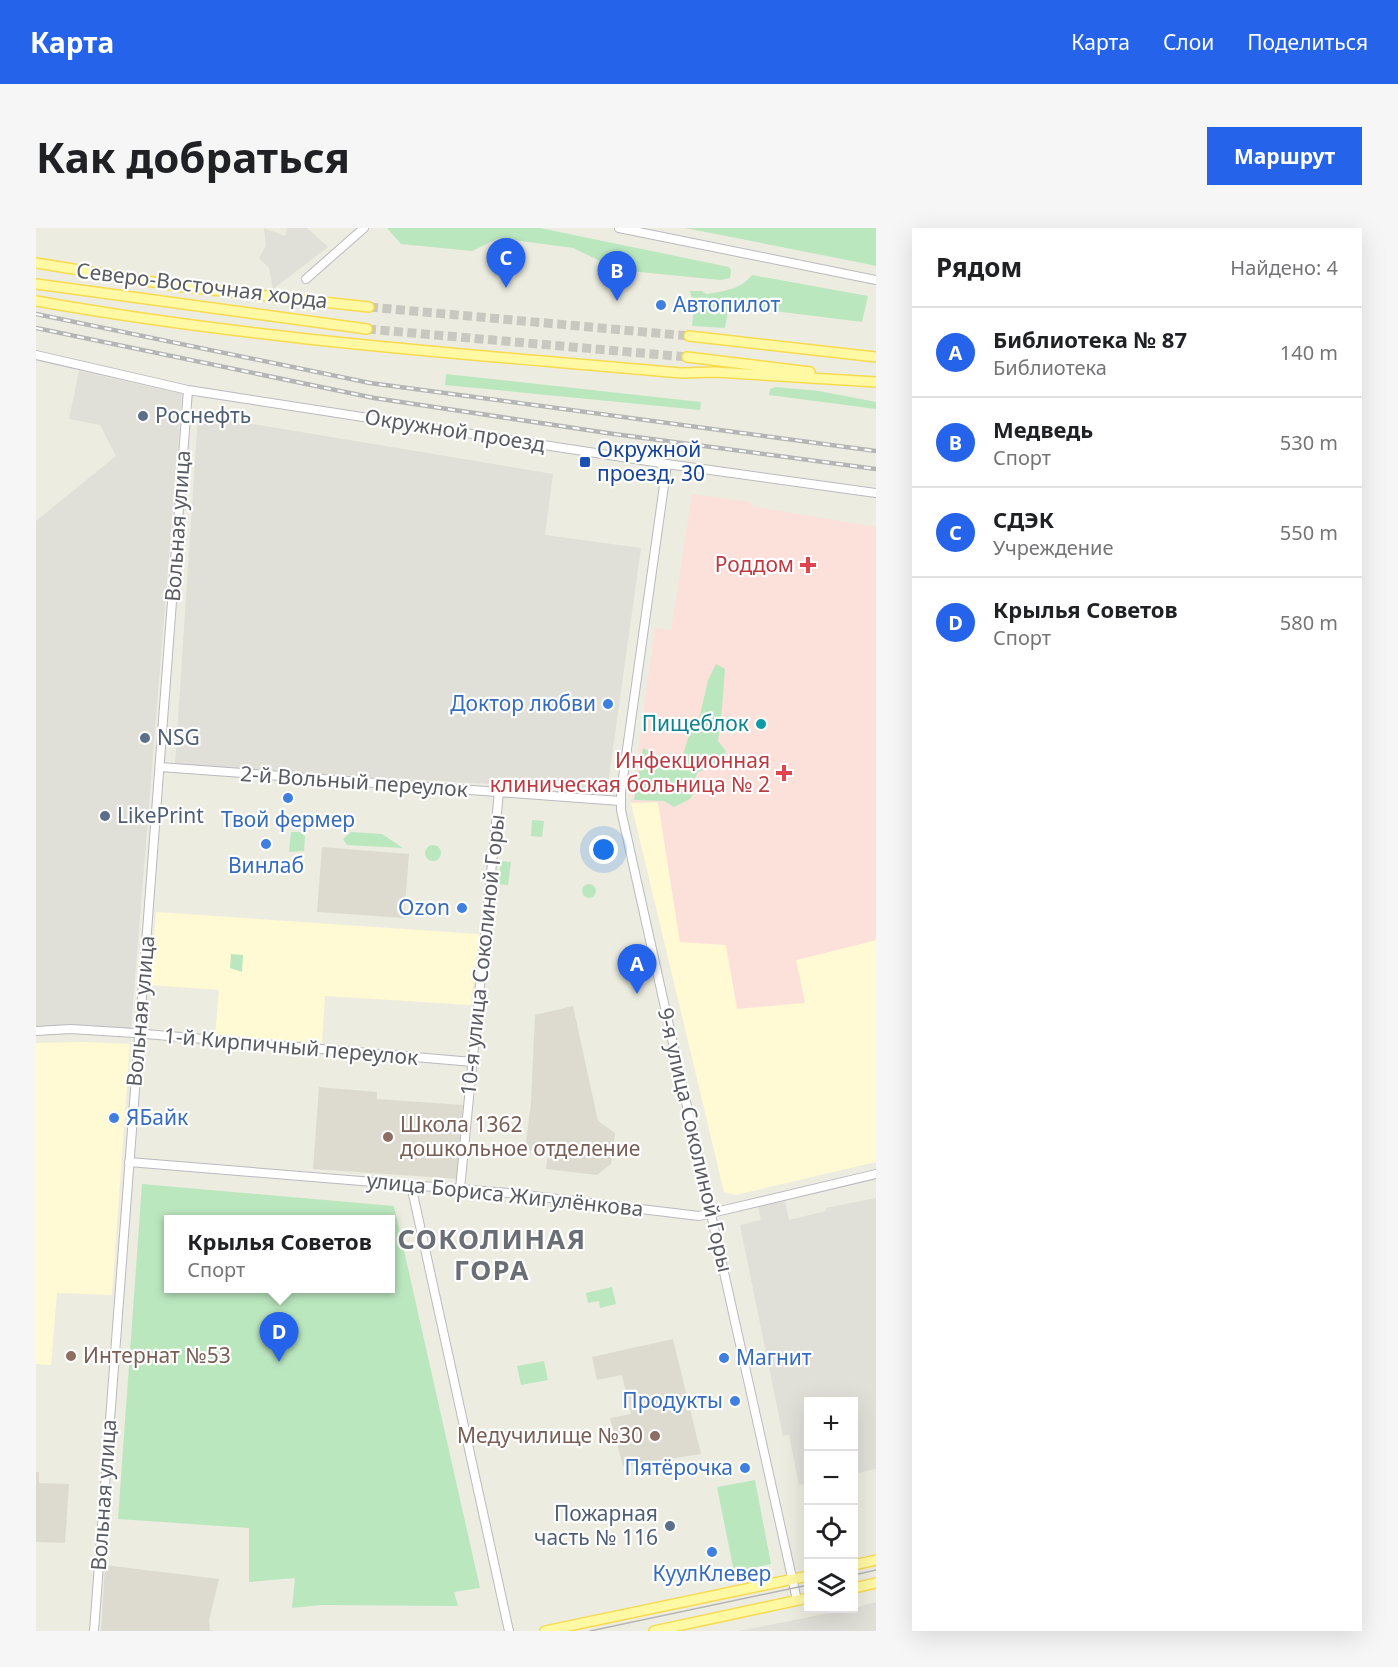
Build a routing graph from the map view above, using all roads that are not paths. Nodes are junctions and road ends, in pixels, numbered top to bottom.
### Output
1 (364, 228) edge
2 (619, 228) edge
3 (36, 263) edge
4 (306, 279) dead end
5 (876, 280) edge
6 (36, 284) edge
7 (36, 301) edge
8 (369, 307) tunnel mouth
9 (367, 329) tunnel mouth
10 (689, 336) tunnel mouth
11 (36, 355) edge
12 (687, 357) tunnel mouth
13 (876, 357) edge
14 (876, 381) edge
15 (188, 390) junction
16 (667, 464) junction
17 (876, 493) edge
18 (160, 767) junction
19 (499, 792) junction
20 (620, 801) junction
21 (36, 1031) edge
22 (139, 1034) junction
23 (473, 1062) junction
24 (129, 1162) junction
25 (876, 1174) edge
26 (411, 1185) junction
27 (460, 1189) junction
28 (712, 1212) junction
29 (876, 1560) edge
30 (858, 1564) edge
31 (804, 1577) edge
32 (793, 1579) junction
33 (876, 1583) edge
34 (858, 1587) edge
35 (804, 1599) edge
36 (797, 1600) junction
37 (94, 1631) edge
38 (510, 1631) edge
39 (545, 1631) edge
40 (654, 1631) edge

1 - 4 street
2 - 5 street
3 - 8 main road, Северо-Восточная хорда
6 - 9 main road, Северо-Восточная хорда
7 - 14 main road
10 - 13 main road
11 - 15 street, Окружной проезд
12 - 14 main road
15 - 16 street, Окружной проезд
15 - 18 street, Вольная улица
16 - 17 street, Окружной проезд
16 - 20 street, 9-я улица Соколиной Горы
18 - 19 street, 2-й Вольный переулок
18 - 22 street, Вольная улица
19 - 20 street, 2-й Вольный переулок
19 - 23 street, 10-я улица Соколиной Горы
20 - 28 street, 9-я улица Соколиной Горы
21 - 22 street, 1-й Кирпичный переулок
22 - 23 street, 1-й Кирпичный переулок
22 - 24 street, Вольная улица
23 - 27 street, 10-я улица Соколиной Горы
24 - 26 street, улица Бориса Жигулёнкова
24 - 37 street, Вольная улица
25 - 28 street, улица Бориса Жигулёнкова
26 - 27 street, улица Бориса Жигулёнкова
26 - 38 street
27 - 28 street, улица Бориса Жигулёнкова
28 - 32 street, 9-я улица Соколиной Горы
29 - 30 main road
31 - 32 main road
32 - 36 street, 9-я улица Соколиной Горы
32 - 39 main road
33 - 34 main road
35 - 36 main road
36 - 40 main road

